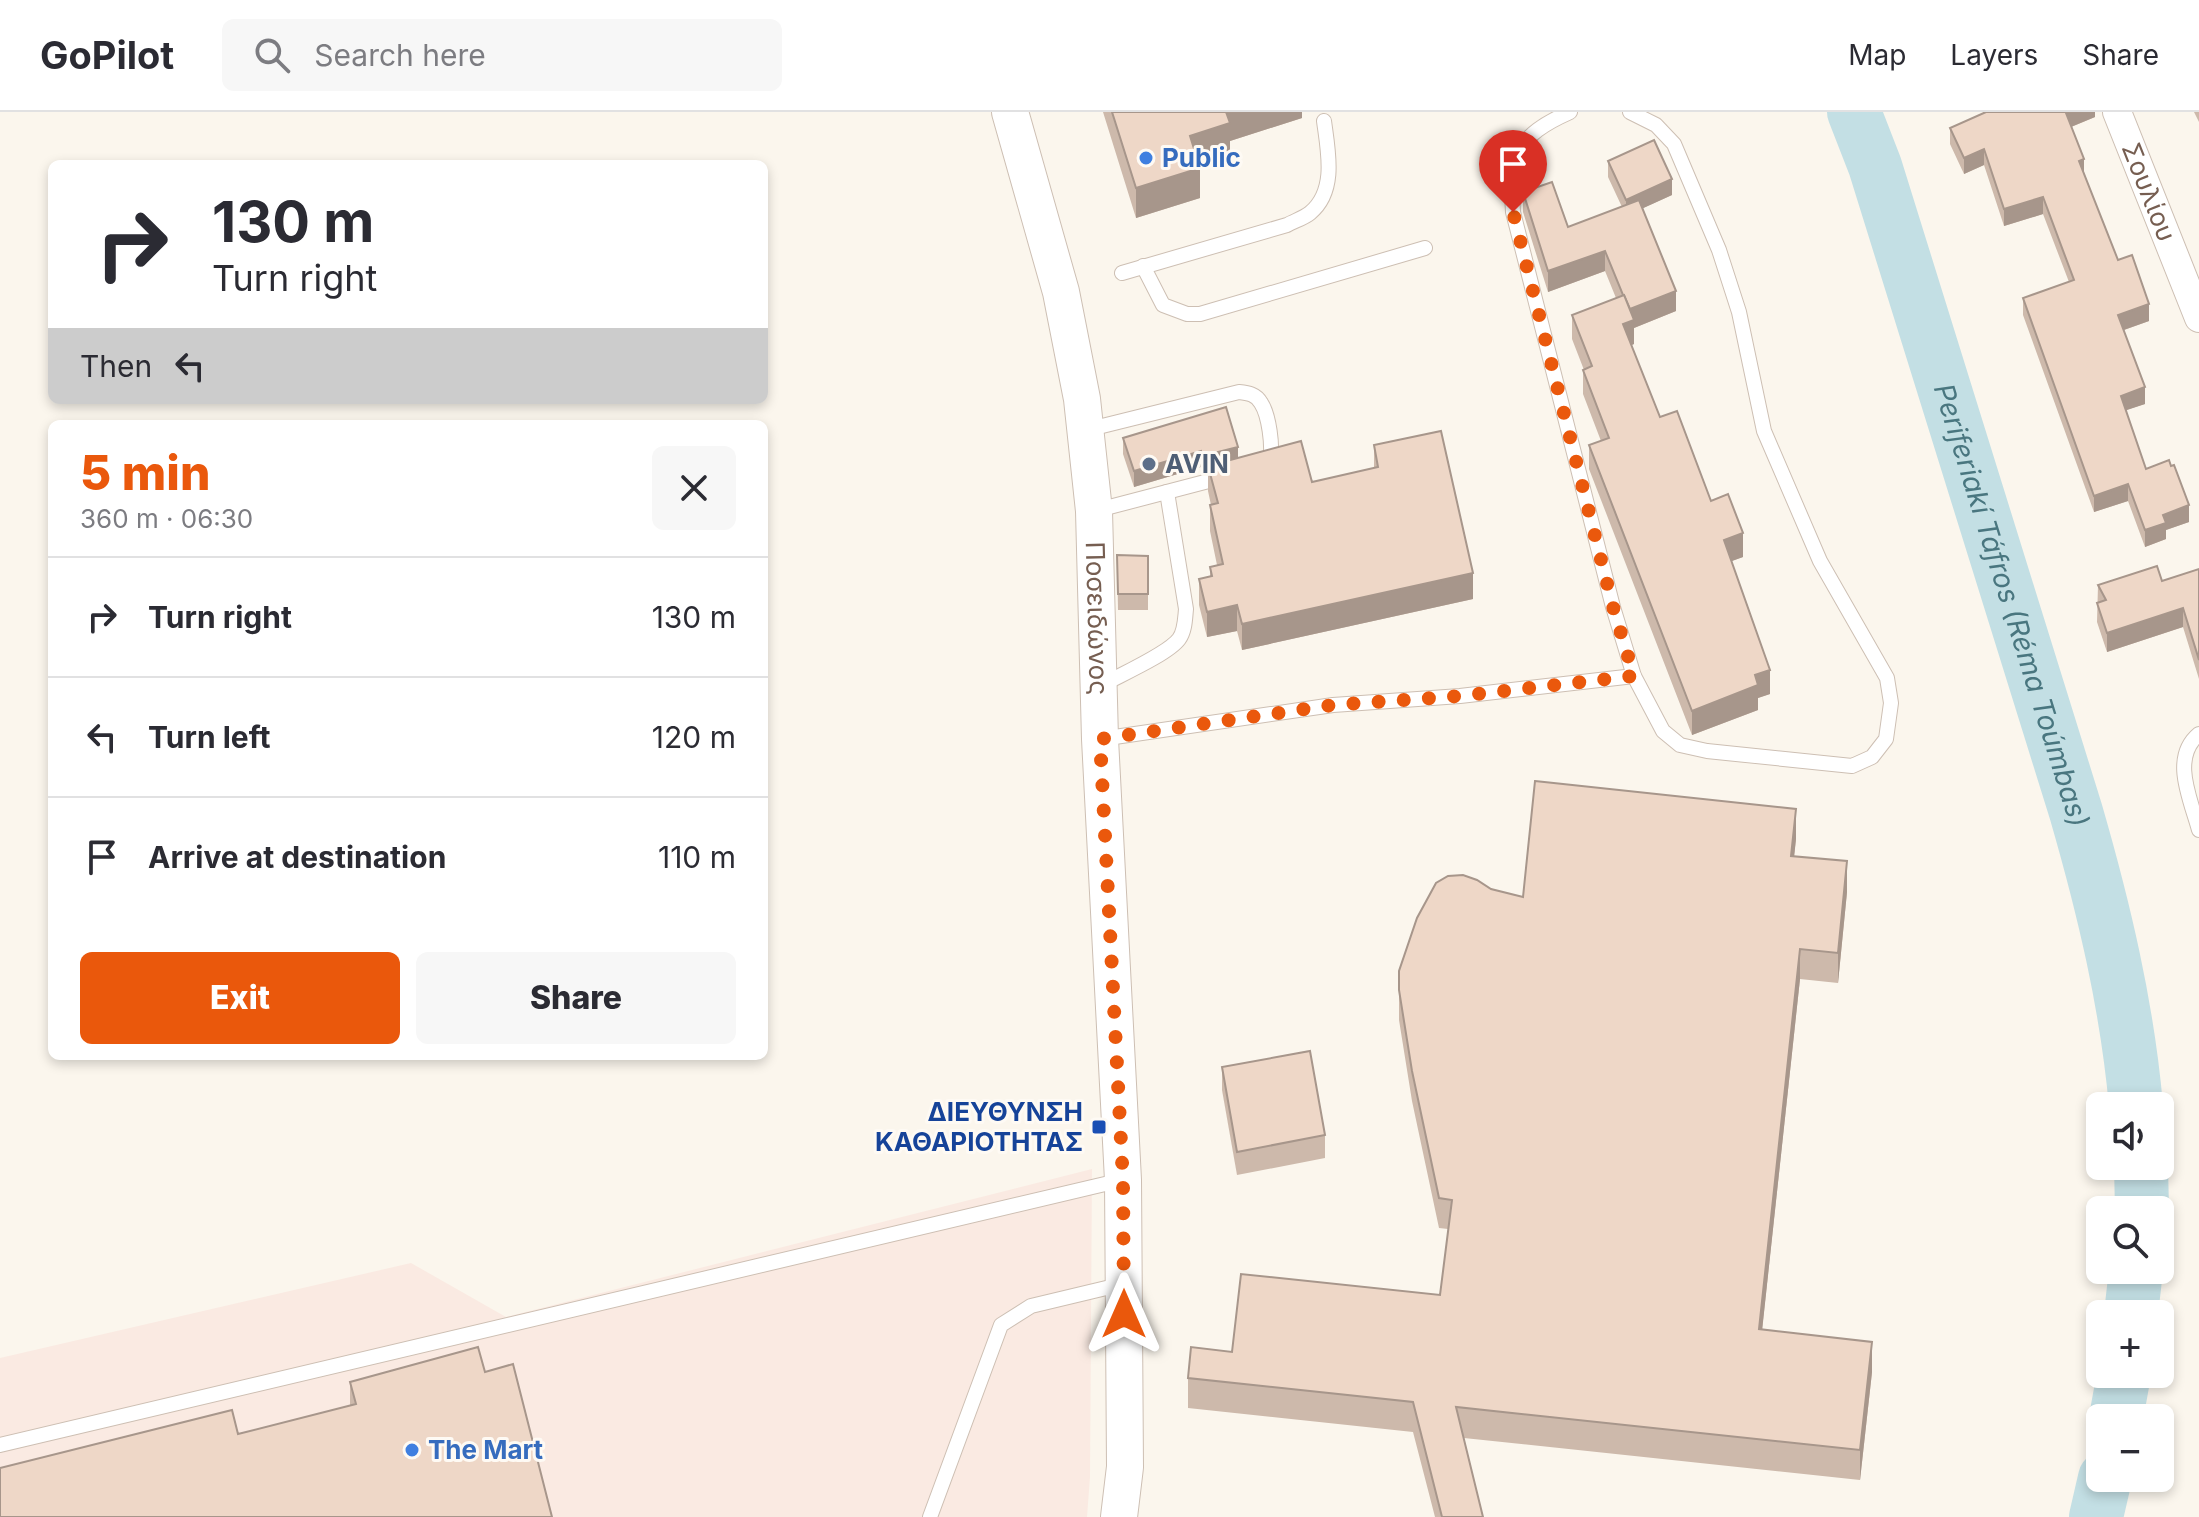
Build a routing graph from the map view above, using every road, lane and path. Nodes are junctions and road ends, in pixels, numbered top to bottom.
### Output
1 (1010, 112) edge
2 (1570, 112) edge
3 (1630, 112) edge
4 (2117, 112) edge
5 (1324, 121) dead end
6 (1425, 248) dead end
7 (1143, 266) junction
8 (1122, 273) dead end
9 (2199, 318) edge
10 (1085, 430) junction
11 (1167, 492) junction
12 (1094, 511) junction
13 (1634, 676) junction
14 (1099, 686) junction
15 (2199, 734) edge
16 (1100, 739) junction
17 (2199, 830) edge
18 (1123, 1180) junction
19 (1124, 1284) junction
20 (0, 1445) edge
21 (930, 1517) edge
22 (1119, 1517) edge

1 - 10 street, Ποσειδώνος
2 - 13 lane
3 - 13 lane
4 - 9 street, Σουλίου
5 - 7 lane
6 - 7 lane
7 - 8 lane
10 - 11 lane
10 - 12 street, Ποσειδώνος
11 - 12 lane
11 - 14 lane
12 - 14 street, Ποσειδώνος
13 - 16 lane
14 - 16 street, Ποσειδώνος
15 - 17 lane
16 - 18 street, Ποσειδώνος
18 - 19 street, Ποσειδώνος
18 - 20 lane
19 - 21 lane
19 - 22 street, Ποσειδώνος

